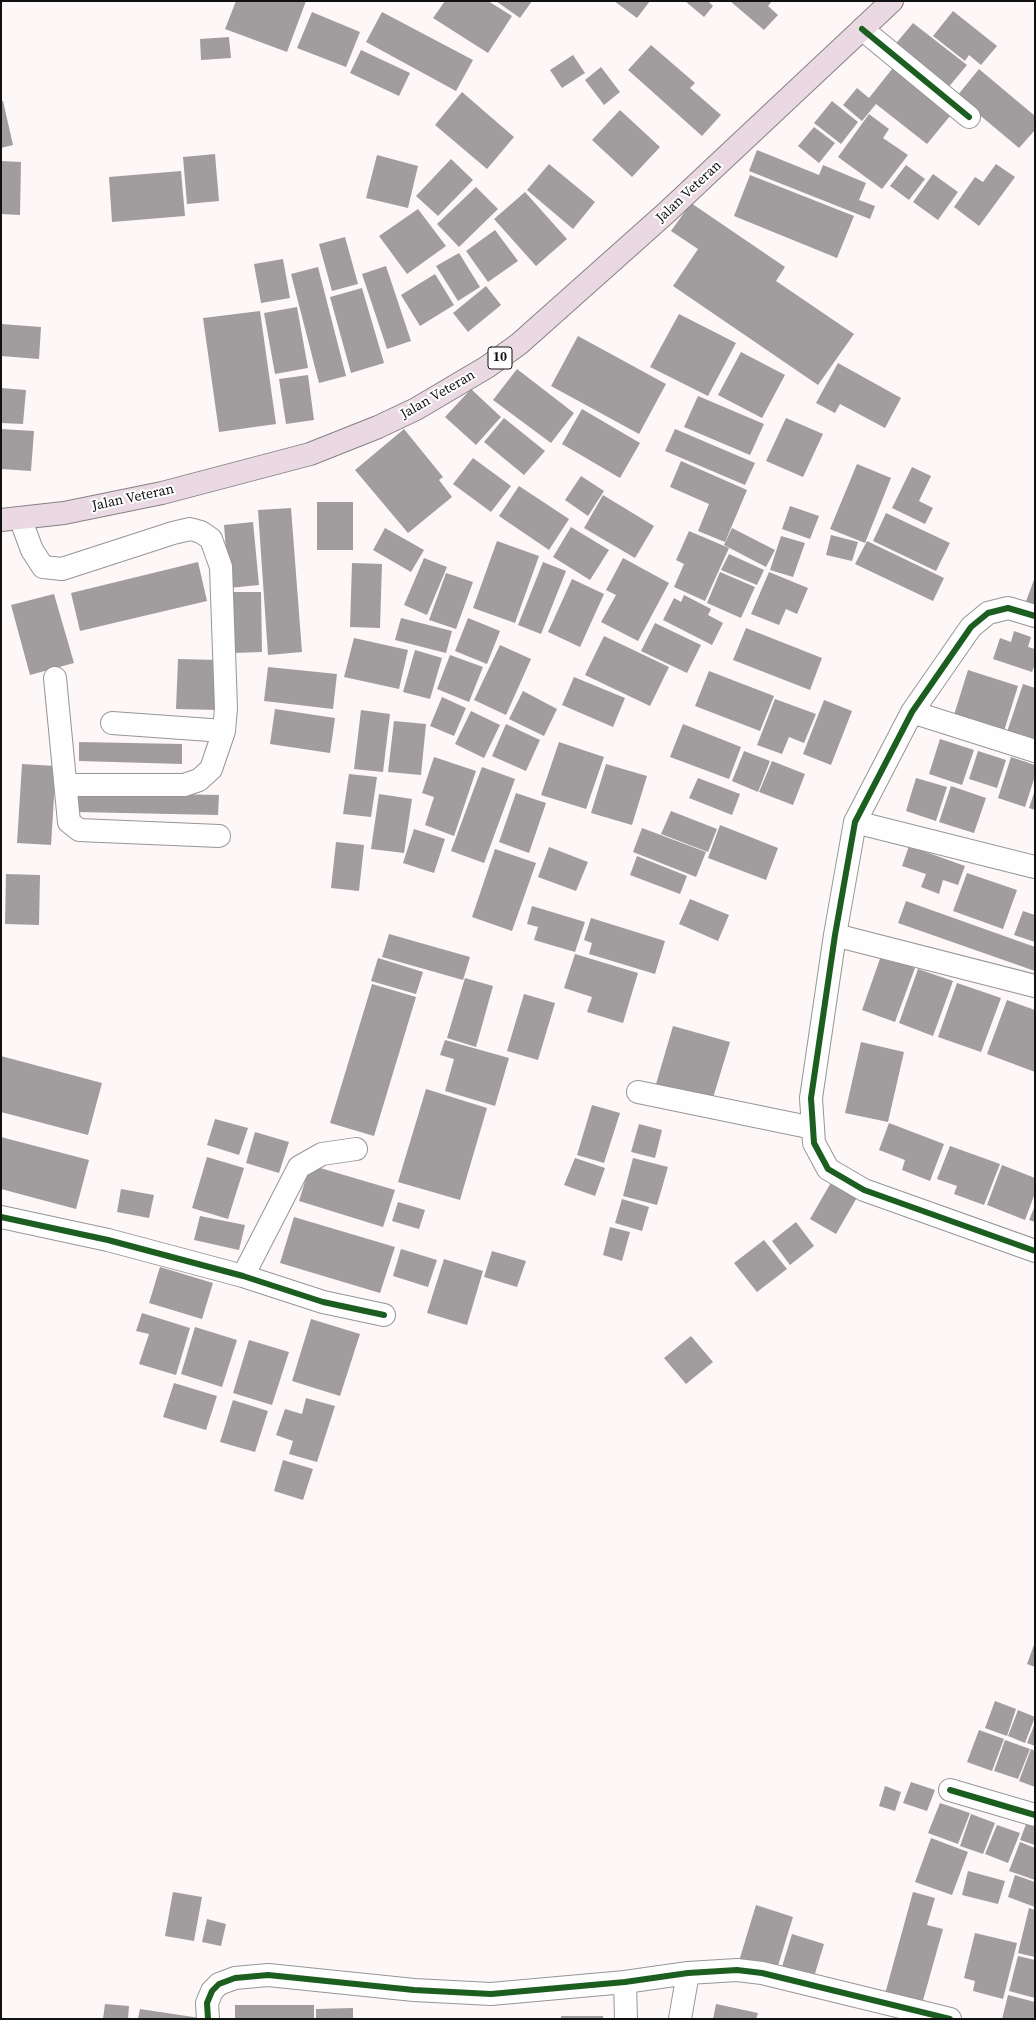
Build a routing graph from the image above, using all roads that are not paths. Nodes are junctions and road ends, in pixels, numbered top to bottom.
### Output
1 (892, 1) edge
2 (862, 28) junction
3 (969, 117) dead end
4 (11, 519) edge
5 (1035, 616) edge
6 (55, 678) dead end
7 (912, 712) junction
8 (112, 724) dead end
9 (224, 731) junction
10 (1035, 751) edge
11 (66, 785) junction
12 (855, 822) junction
13 (219, 836) dead end
14 (1035, 867) edge
15 (835, 935) junction
16 (1035, 986) edge
17 (638, 1092) dead end
18 (813, 1128) junction
19 (356, 1149) dead end
20 (1, 1217) edge
21 (1035, 1251) edge
22 (243, 1276) junction
23 (384, 1315) dead end
24 (950, 1790) dead end
25 (1035, 1815) edge
26 (688, 1973) junction
27 (625, 1982) junction
28 (208, 2019) edge
29 (626, 2019) edge
30 (680, 2019) edge
31 (947, 2019) edge

1 - 2 highway, Jalan Veteran / 10
2 - 3 street
2 - 4 highway, Jalan Veteran / 10
4 - 9 street
5 - 7 street
6 - 11 street
7 - 10 street
7 - 12 street
8 - 9 street
9 - 11 street
11 - 13 street
12 - 14 street
12 - 15 street
15 - 16 street
15 - 18 street
17 - 18 street
18 - 21 street
19 - 22 street
20 - 22 street
22 - 23 street
24 - 25 street
26 - 27 street
26 - 30 street
26 - 31 street
27 - 28 street
27 - 29 street

